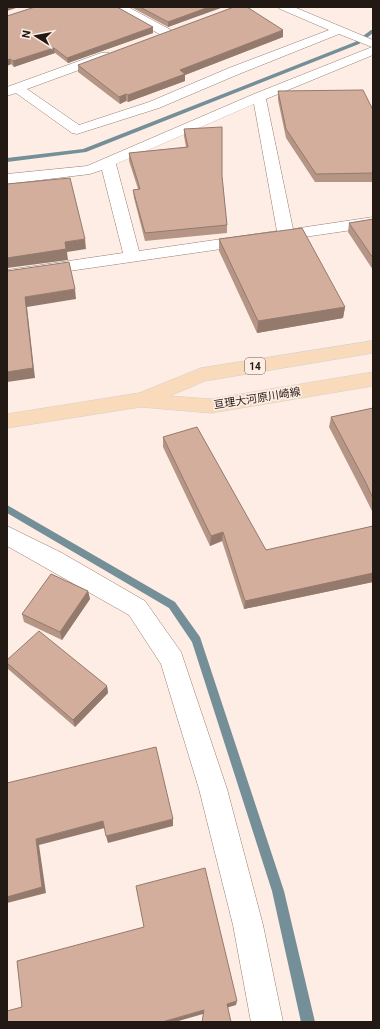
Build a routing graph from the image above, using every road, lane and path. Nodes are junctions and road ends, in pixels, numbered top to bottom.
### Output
1 (119, 7) edge
2 (284, 7) edge
3 (181, 28) edge
4 (339, 30) junction
5 (166, 33) junction
6 (152, 38) edge
7 (373, 44) edge
8 (373, 51) edge
9 (114, 52) edge
10 (12, 90) edge
11 (259, 97) junction
12 (108, 163) junction
13 (7, 179) edge
14 (373, 222) edge
15 (286, 235) junction
16 (132, 257) junction
17 (7, 274) edge
18 (373, 348) edge
19 (373, 379) edge
20 (141, 400) junction
21 (7, 421) edge
22 (7, 535) edge
23 (267, 1022) edge

1 - 5 street
2 - 4 street
3 - 5 street
4 - 7 street
4 - 10 street
5 - 6 street
8 - 11 street
9 - 10 street
11 - 12 street
11 - 15 street
12 - 13 street
12 - 16 street
14 - 15 street
15 - 16 street
16 - 17 street
18 - 20 main road, 亘理大河原川崎線 / 14
19 - 20 main road, 亘理大河原川崎線 / 14
20 - 21 main road, 亘理大河原川崎線 / 14
22 - 23 street

